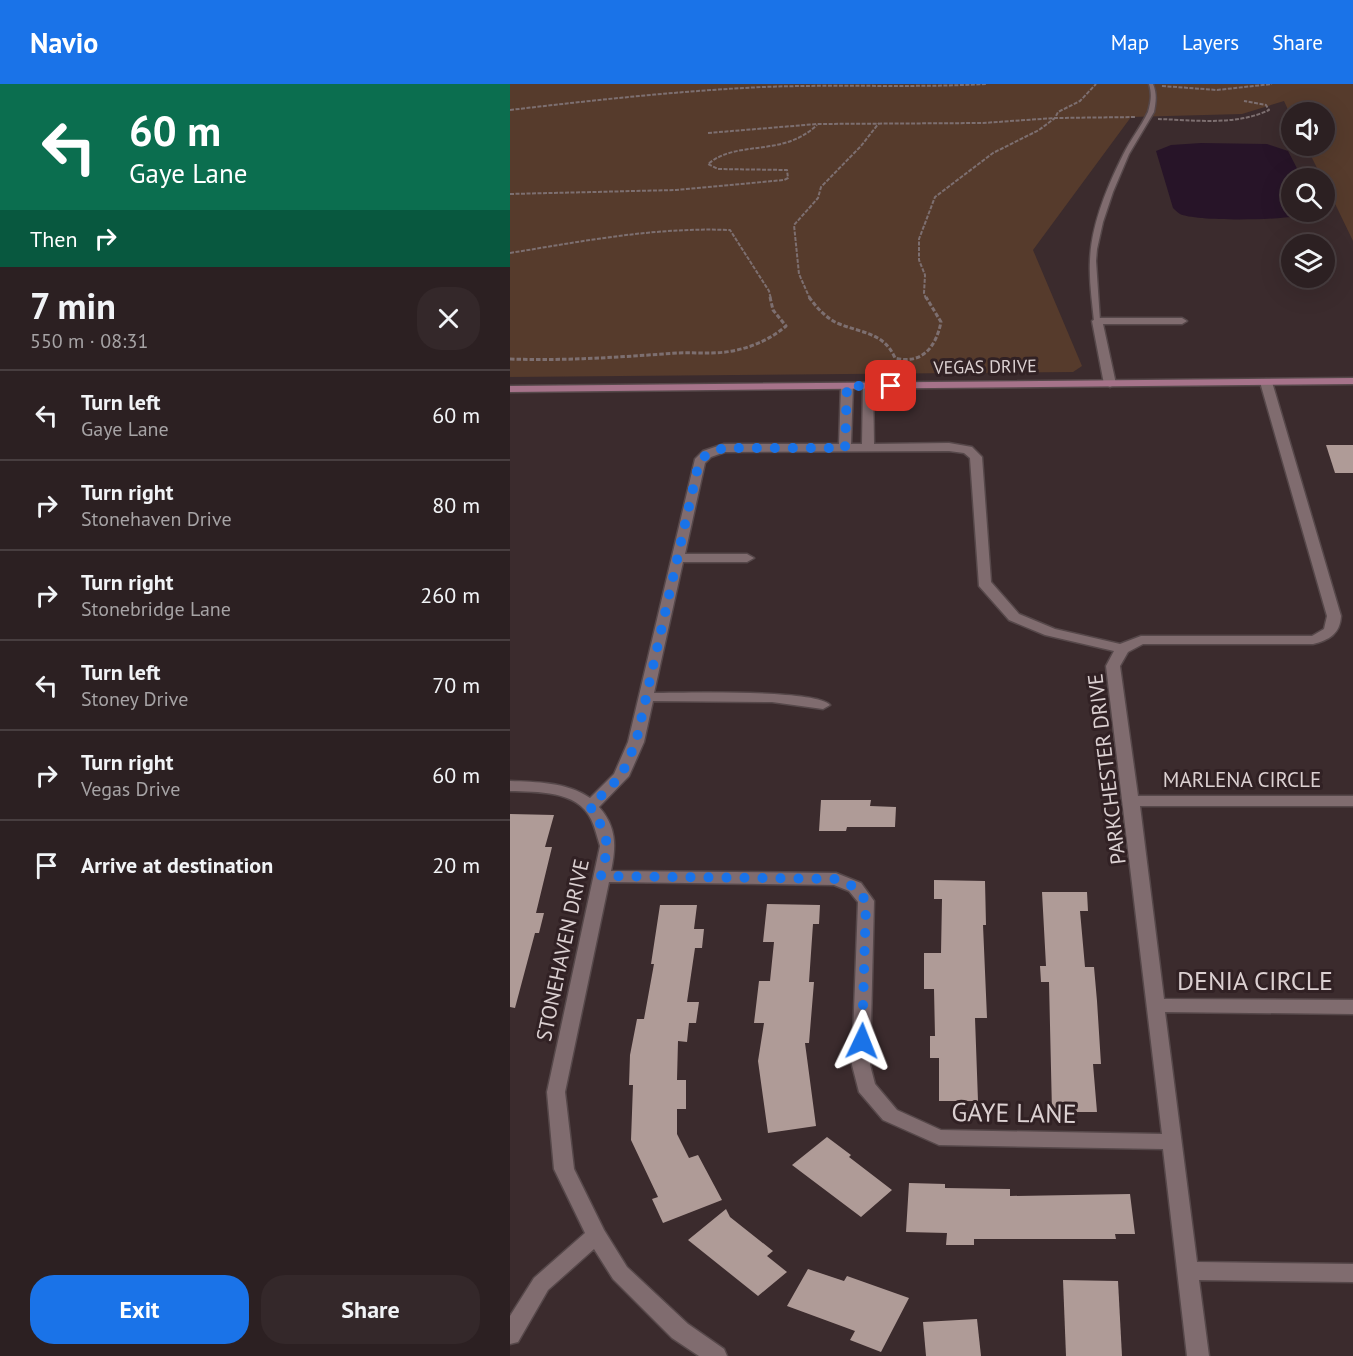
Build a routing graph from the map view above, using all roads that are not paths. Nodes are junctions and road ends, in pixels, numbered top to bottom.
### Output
1 (1151, 84) edge
2 (1096, 321) junction
3 (1182, 321) dead end
4 (1353, 381) edge
5 (1266, 382) junction
6 (1110, 384) junction
7 (847, 386) junction
8 (869, 386) junction
9 (510, 389) edge
10 (845, 448) junction
11 (868, 448) junction
12 (677, 558) junction
13 (747, 558) dead end
14 (1122, 649) junction
15 (647, 698) junction
16 (823, 705) dead end
17 (510, 786) edge
18 (1131, 801) junction
19 (1353, 801) edge
20 (590, 807) junction
21 (601, 876) junction
22 (1156, 1005) junction
23 (1353, 1007) edge
24 (1172, 1142) junction
25 (596, 1235) junction
26 (1187, 1271) junction
27 (1353, 1273) edge
28 (510, 1335) edge
29 (716, 1356) edge
30 (1197, 1356) edge

1 - 2 lane
2 - 3 street
2 - 6 street
4 - 5 main road, VEGAS DRIVE
5 - 6 main road, VEGAS DRIVE
5 - 14 street, PARKCHESTER DRIVE
6 - 8 main road, VEGAS DRIVE
7 - 8 main road, VEGAS DRIVE
7 - 9 main road, VEGAS DRIVE
7 - 10 street
8 - 11 street
10 - 11 street
10 - 12 street
11 - 14 street
12 - 13 street
12 - 15 street
14 - 18 street, PARKCHESTER DRIVE
15 - 16 street
15 - 20 street
17 - 20 street
18 - 19 street, MARLENA CIRCLE
18 - 22 street, PARKCHESTER DRIVE
20 - 21 street, STONEHAVEN DRIVE
21 - 24 street, GAYE LANE
21 - 25 street, STONEHAVEN DRIVE
22 - 23 street, DENIA CIRCLE
22 - 24 street, PARKCHESTER DRIVE
24 - 26 street, PARKCHESTER DRIVE
25 - 28 street
25 - 29 street, STONEHAVEN DRIVE
26 - 27 street
26 - 30 street, PARKCHESTER DRIVE

